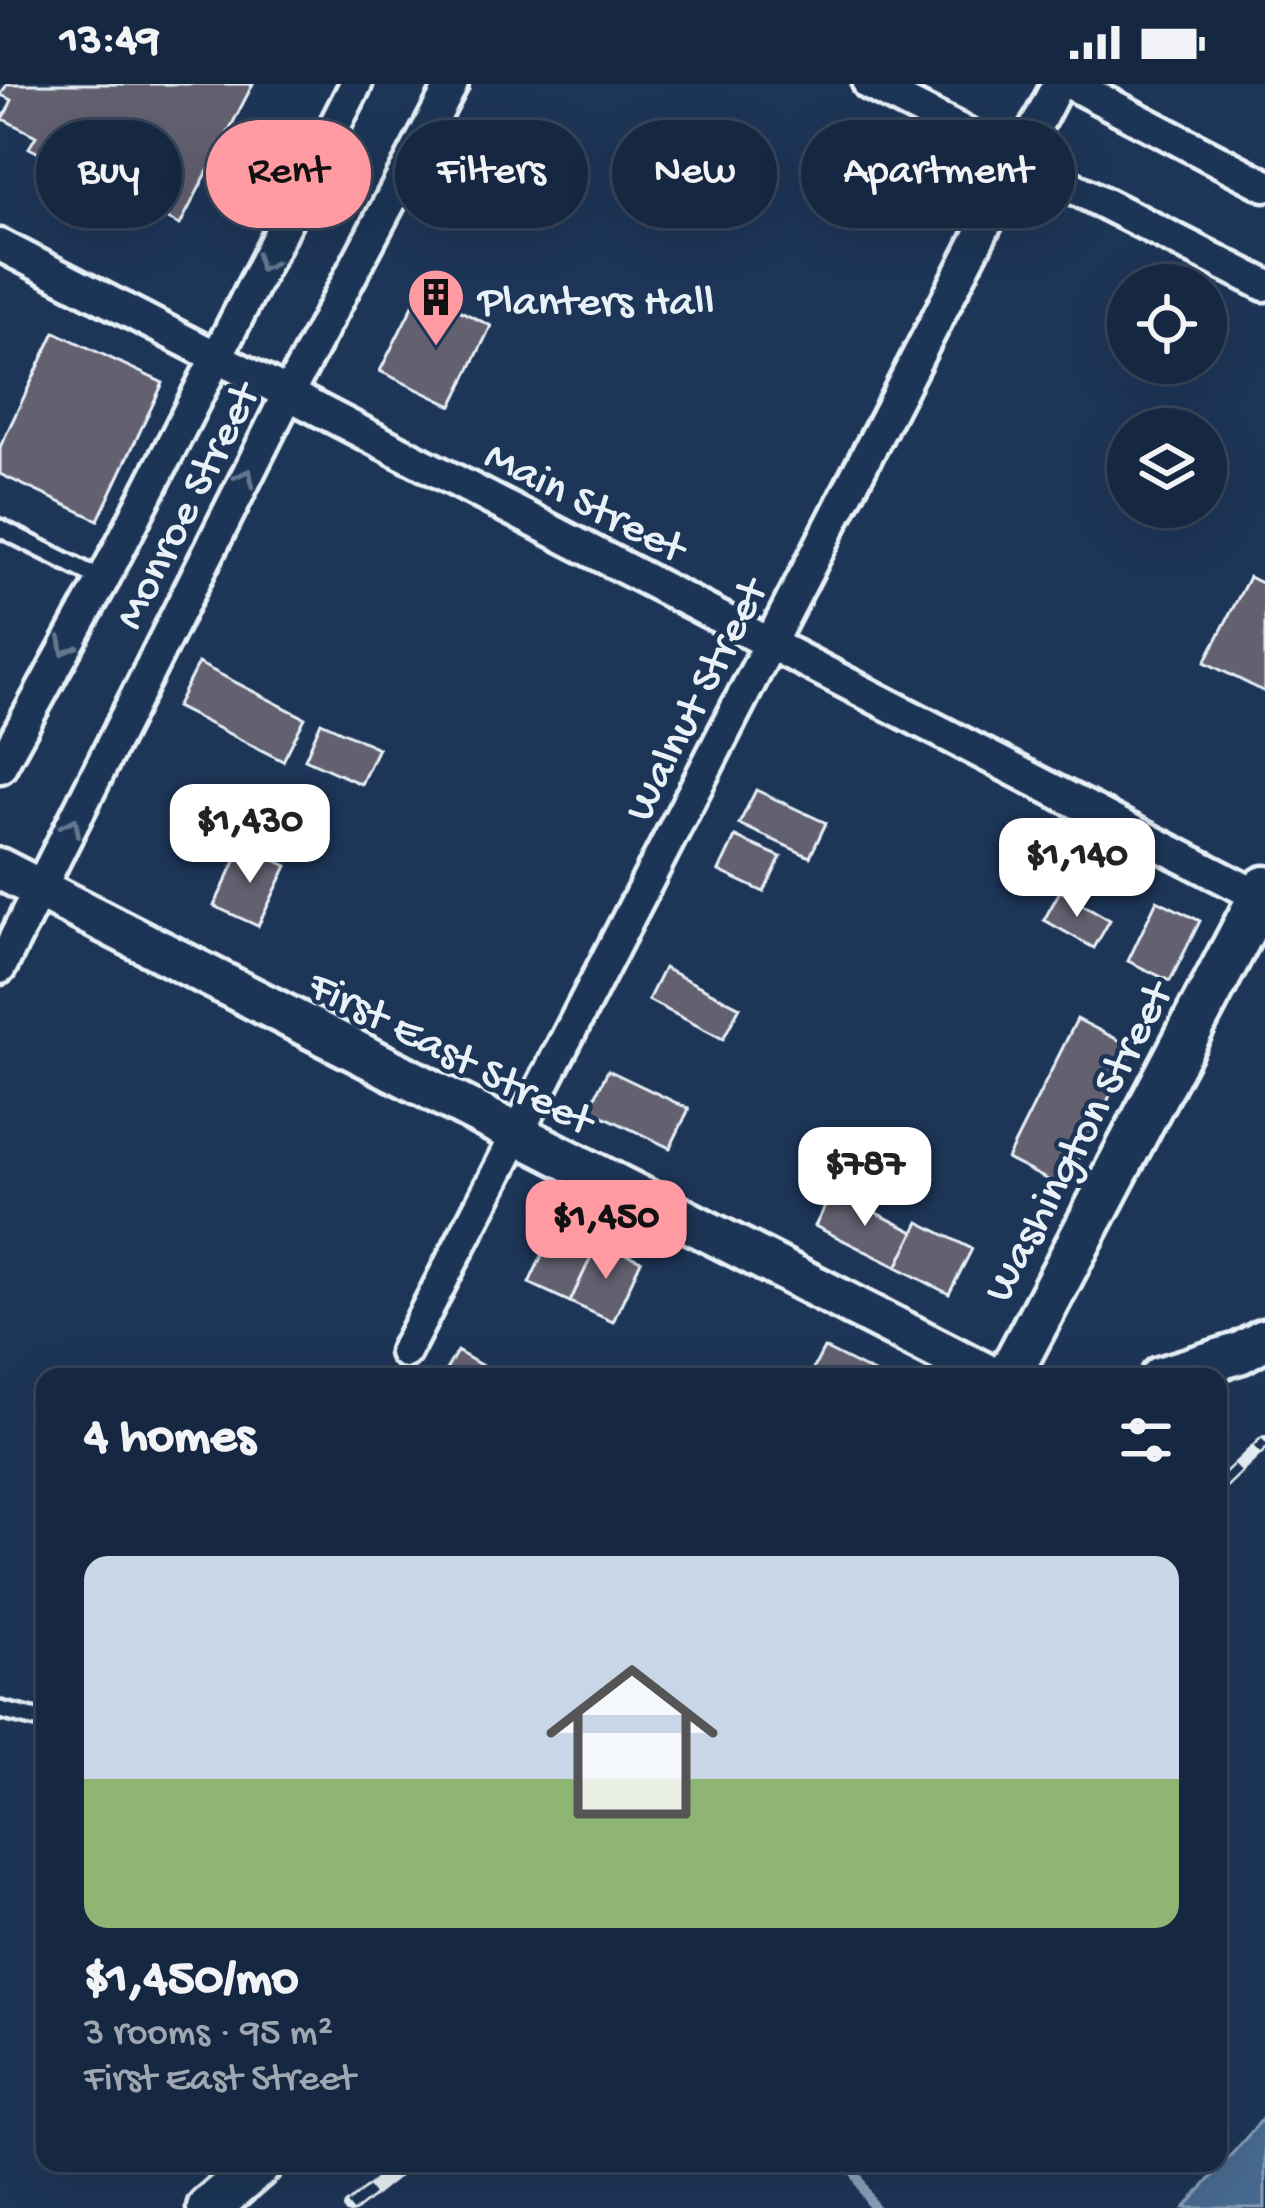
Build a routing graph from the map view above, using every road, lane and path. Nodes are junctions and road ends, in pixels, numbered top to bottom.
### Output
1 (356, 84) edge
2 (452, 84) edge
3 (869, 84) edge
4 (1058, 84) edge
5 (1071, 84) edge
6 (940, 120) edge
7 (1040, 120) edge
8 (1265, 185) edge
9 (1075, 188) edge
10 (984, 228) edge
11 (0, 245) edge
12 (1265, 285) edge
13 (216, 356) junction
14 (288, 394) junction
15 (0, 528) edge
16 (103, 580) junction
17 (770, 644) junction
18 (0, 767) edge
19 (0, 869) edge
20 (40, 890) junction
21 (1263, 892) edge
22 (0, 968) edge
23 (517, 1135) junction
24 (1265, 1339) edge
25 (405, 1352) dead end
26 (974, 1368) edge
27 (1013, 1368) edge
28 (1191, 1368) edge
29 (0, 1710) edge
30 (36, 1719) edge
31 (251, 2172) edge
32 (209, 2208) edge

1 -> 13 street, Monroe Street
2 - 14 street, Monroe Street
3 - 6 street
4 - 7 street, Walnut Street
5 - 8 street
9 - 12 street
10 - 17 street, Walnut Street
11 - 13 street, Main Street
13 - 14 street, Main Street
13 - 16 street, Monroe Street
14 - 17 street, Main Street
20 -> 14 street, Monroe Street
15 - 16 lane
16 -> 18 street, Monroe Street
17 - 21 street, Main Street
17 - 23 street, Walnut Street
19 - 20 street, First East Street
20 - 22 street, Monroe Street
20 - 23 street, First East Street
21 - 27 main road, Washington Street
23 - 25 street, Walnut Street
23 - 26 street, First East Street
24 - 28 street
29 - 30 lane
31 - 32 main road

